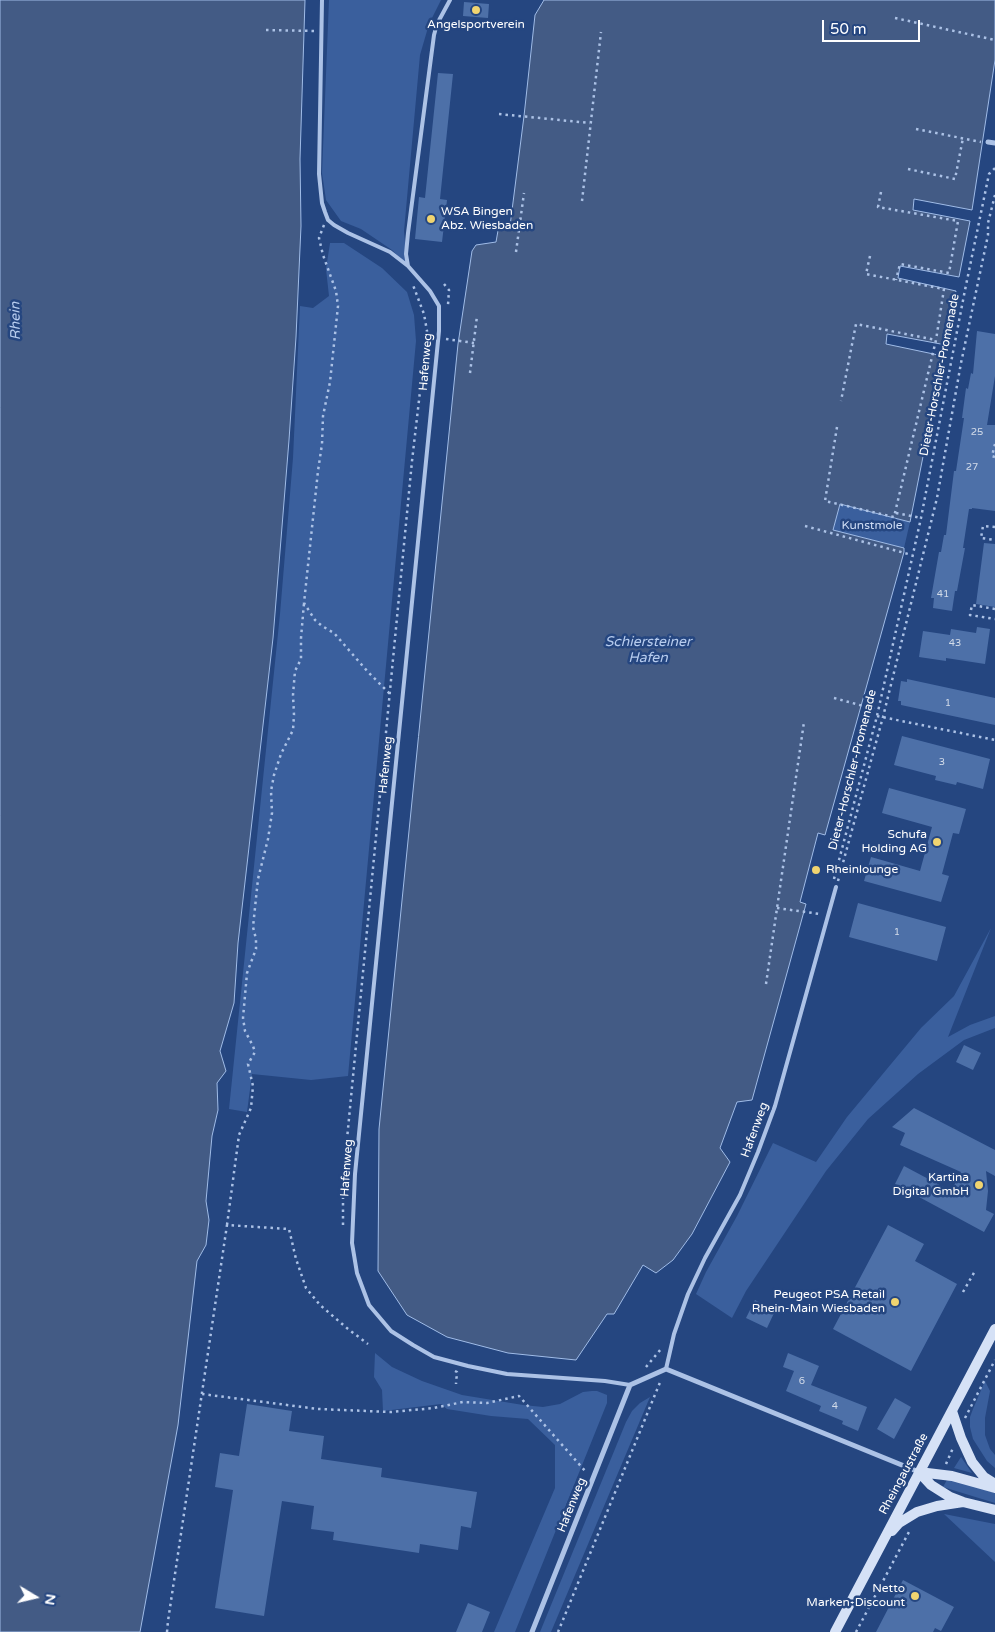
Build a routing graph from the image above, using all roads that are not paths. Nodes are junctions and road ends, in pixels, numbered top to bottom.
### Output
1 (322, 0) edge
2 (450, 0) edge
3 (985, 142) road end
4 (995, 143) edge
5 (408, 266) junction
6 (836, 887) road end
7 (995, 1328) edge
8 (666, 1369) junction
9 (631, 1385) junction
10 (952, 1410) junction
11 (919, 1472) junction
12 (995, 1486) edge
13 (962, 1502) junction
14 (995, 1510) edge
15 (884, 1538) junction
16 (532, 1632) edge
17 (835, 1632) edge

1 - 5 lane, Hafenweg
2 - 5 lane
3 - 4 street
5 - 9 lane, Hafenweg
6 - 8 lane, Hafenweg
7 - 10 main road, Rheingaustraße
8 - 9 street
8 - 11 street
9 - 16 street, Hafenweg
10 - 11 main road, Rheingaustraße
10 - 12 main road
11 - 12 main road
11 - 13 main road
11 - 15 main road, Rheingaustraße
13 - 14 main road
13 - 15 main road
15 - 17 main road, Rheingaustraße

